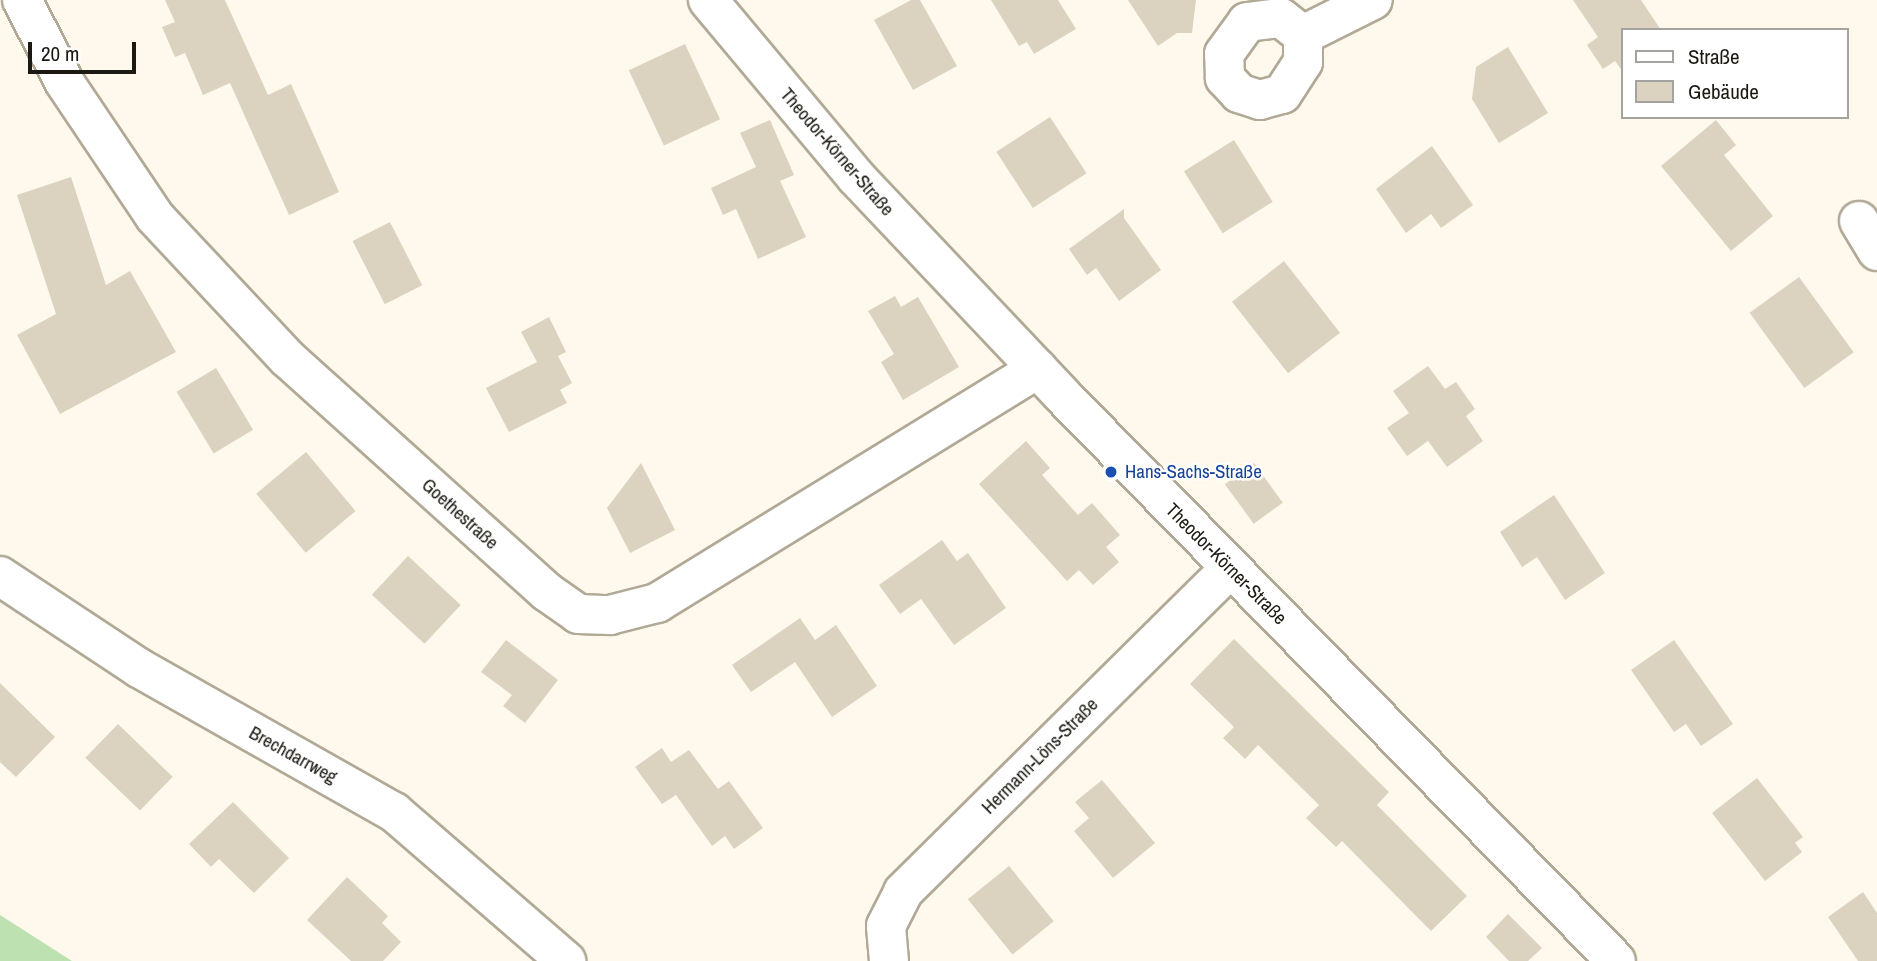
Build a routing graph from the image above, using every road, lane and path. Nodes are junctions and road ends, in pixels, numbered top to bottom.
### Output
1 (22, 0) edge
2 (708, 0) edge
3 (1373, 0) edge
4 (1303, 35) dead end
5 (1038, 369) junction
6 (1229, 569) junction
7 (0, 576) edge
8 (566, 961) edge
9 (889, 961) edge
10 (1616, 961) edge

1 - 5 street, Goethestraße
2 - 5 street, Theodor-Körner-Straße
3 - 4 street
5 - 6 street, Theodor-Körner-Straße
6 - 9 street, Hermann-Löns-Straße
6 - 10 street, Theodor-Körner-Straße
7 - 8 street, Brechdarrweg

